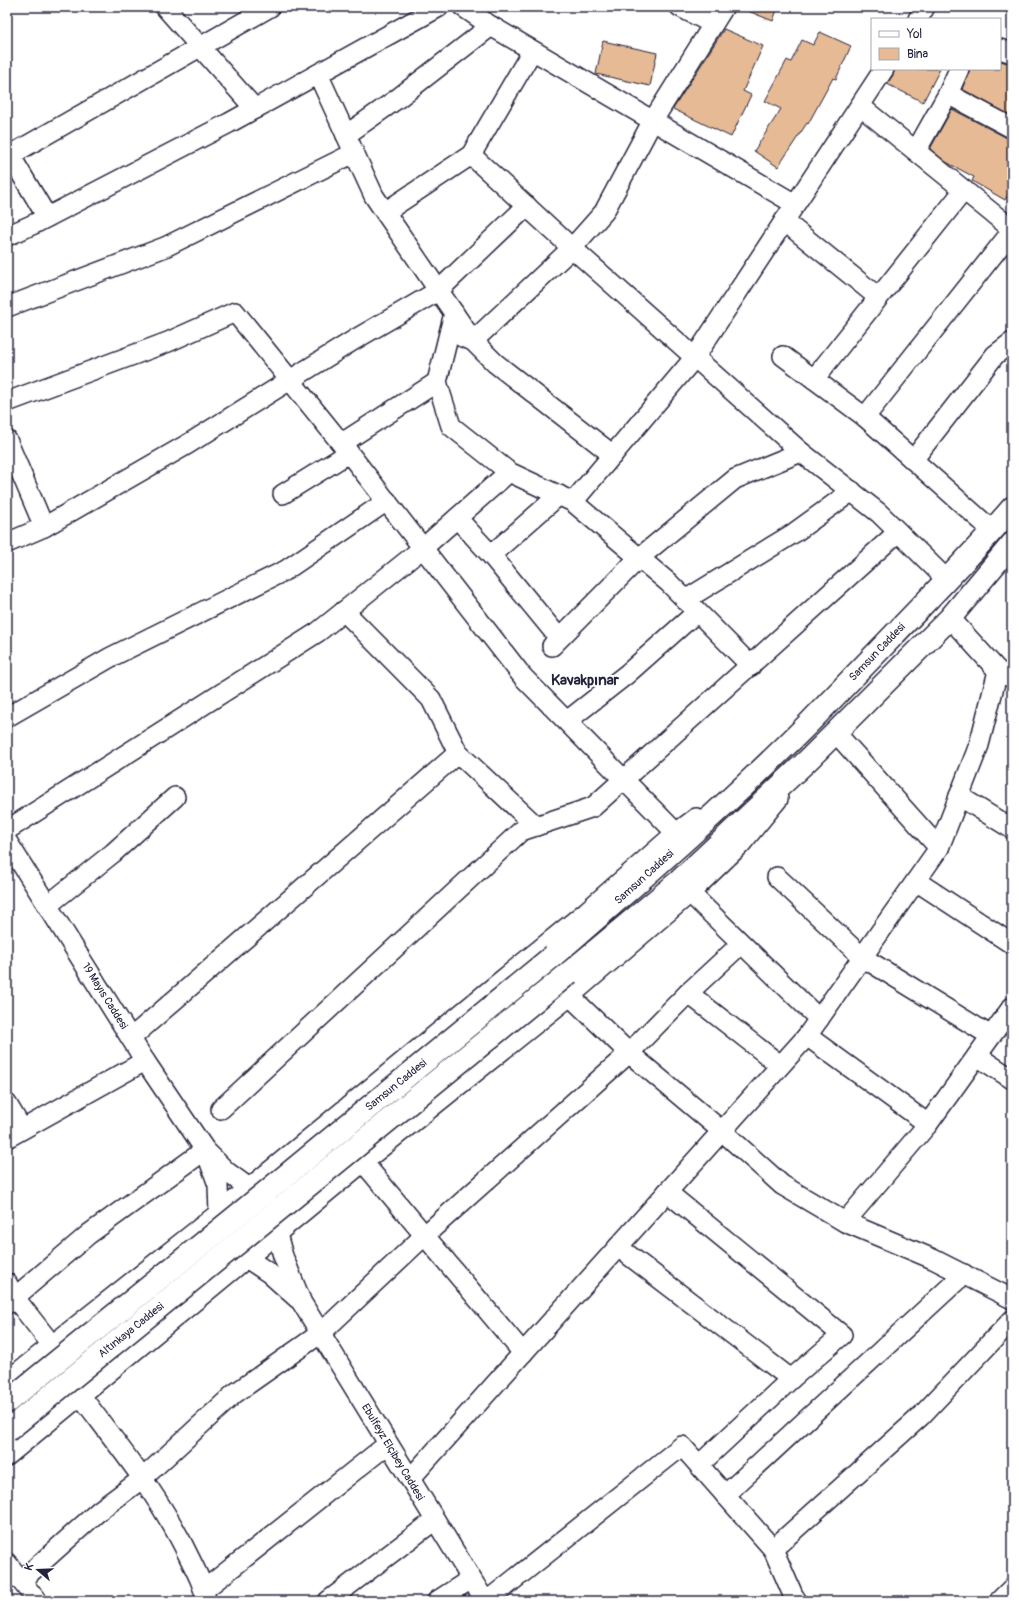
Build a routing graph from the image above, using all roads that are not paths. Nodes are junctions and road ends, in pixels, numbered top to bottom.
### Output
1 (165, 7) edge
2 (439, 7) edge
3 (463, 7) edge
4 (680, 7) edge
5 (724, 7) edge
6 (925, 7) edge
7 (265, 8) edge
8 (919, 18) edge
9 (713, 24) junction
10 (491, 26) junction
11 (200, 46) junction
12 (1001, 49) edge
13 (532, 51) junction
14 (1012, 53) edge
15 (883, 70) edge
16 (959, 70) edge
17 (318, 74) junction
18 (948, 94) junction
19 (860, 106) junction
20 (255, 109) junction
21 (652, 122) junction
22 (1012, 128) edge
23 (346, 135) junction
24 (916, 151) junction
25 (354, 153) junction
26 (8, 154) edge
27 (471, 155) junction
28 (964, 190) junction
29 (794, 204) junction
30 (527, 206) junction
31 (385, 212) junction
32 (47, 217) junction
33 (784, 221) junction
34 (1010, 223) edge
35 (7, 236) edge
36 (572, 248) junction
37 (438, 291) junction
38 (878, 297) junction
39 (7, 307) edge
40 (454, 313) junction
41 (449, 333) junction
42 (473, 341) junction
43 (1012, 342) edge
44 (783, 356) dead end
45 (694, 357) junction
46 (290, 379) junction
47 (814, 379) junction
48 (437, 382) junction
49 (7, 402) edge
50 (865, 417) junction
51 (7, 440) edge
52 (345, 448) junction
53 (801, 452) junction
54 (613, 455) junction
55 (913, 460) junction
56 (509, 472) junction
57 (852, 491) junction
58 (283, 494) dead end
59 (566, 498) junction
60 (387, 501) junction
61 (1012, 508) edge
62 (457, 518) junction
63 (44, 527) junction
64 (993, 531) junction
65 (898, 532) junction
66 (7, 543) edge
67 (1012, 544) edge
68 (423, 548) junction
69 (491, 555) junction
70 (639, 558) junction
71 (947, 580) junction
72 (691, 606) junction
73 (344, 611) junction
74 (950, 618) junction
75 (751, 666) junction
76 (1005, 674) edge
77 (7, 717) edge
78 (567, 721) junction
79 (836, 733) junction
80 (458, 753) junction
81 (809, 759) junction
82 (624, 779) junction
83 (959, 796) junction
84 (175, 797) dead end
85 (536, 826) junction
86 (1012, 829) edge
87 (7, 830) edge
88 (680, 837) junction
89 (7, 841) edge
90 (939, 848) junction
91 (13, 865) edge
92 (777, 877) dead end
93 (916, 881) junction
94 (690, 893) junction
95 (48, 905) junction
96 (741, 944) junction
97 (1012, 944) edge
98 (862, 957) junction
99 (688, 993) junction
100 (570, 996) junction
101 (1012, 1007) edge
102 (819, 1020) junction
103 (807, 1036) junction
104 (991, 1036) junction
105 (131, 1038) junction
106 (629, 1053) junction
107 (977, 1056) junction
108 (146, 1061) junction
109 (780, 1066) junction
110 (1012, 1079) edge
111 (7, 1104) edge
112 (221, 1109) dead end
113 (928, 1124) junction
114 (722, 1131) junction
115 (15, 1133) edge
116 (205, 1150) junction
117 (363, 1162) junction
118 (249, 1188) junction
119 (666, 1192) junction
120 (265, 1205) joint
121 (244, 1210) joint
122 (219, 1213) junction
123 (845, 1222) junction
124 (256, 1228) joint
125 (277, 1233) junction
126 (228, 1236) joint
127 (424, 1236) junction
128 (618, 1247) junction
129 (248, 1259) junction
130 (964, 1274) junction
131 (10, 1295) edge
132 (1012, 1299) edge
133 (302, 1303) junction
134 (1012, 1320) edge
135 (321, 1333) junction
136 (52, 1345) junction
137 (523, 1353) junction
138 (791, 1379) junction
139 (7, 1381) edge
140 (81, 1396) junction
141 (7, 1402) edge
142 (7, 1431) edge
143 (388, 1444) junction
144 (7, 1456) edge
145 (699, 1465) junction
146 (143, 1478) junction
147 (410, 1479) junction
148 (725, 1495) junction
149 (435, 1520) junction
150 (774, 1550) junction
151 (7, 1562) edge
152 (471, 1579) junction
153 (21, 1581) junction
154 (1012, 1588) edge
155 (205, 1595) edge
156 (37, 1601) edge
157 (328, 1601) edge
158 (437, 1601) edge
159 (486, 1601) edge
160 (797, 1601) edge
161 (999, 1601) edge

1 - 11 street
2 - 17 street
3 - 10 street
4 - 9 street
5 - 9 street
6 - 8 street
7 - 11 street
9 - 21 street
10 - 13 street
10 - 23 street
11 - 20 street
11 - 26 street
12 - 14 street
13 - 21 street
13 - 27 street
15 - 19 street
16 - 18 street
17 - 20 street
17 - 23 street
18 - 22 street
18 - 24 street
19 - 24 street
19 - 29 street
20 - 32 street
21 - 29 street
21 - 36 street
23 - 25 street
24 - 28 street
25 - 31 street
25 - 39 street
26 - 32 street
27 - 30 street
27 - 31 street
28 - 34 street
28 - 38 street
29 - 33 street
30 - 36 street
30 - 37 street
31 - 37 street
32 - 35 street
33 - 38 street
33 - 45 street
34 - 50 street
36 - 42 street
36 - 45 street
37 - 40 street
37 - 46 street
38 - 47 street
40 - 41 street
40 - 42 street
41 - 42 street
41 - 48 street
42 - 54 street
43 - 55 street
44 - 47 street
45 - 53 street
45 - 54 street
46 - 49 street
46 - 52 street
46 - 63 street
47 - 50 street
48 - 52 street
48 - 56 street
50 - 55 street
51 - 63 street
52 - 58 street
52 - 60 street
53 - 57 street
53 - 70 street
54 - 59 street
55 - 64 street
56 - 59 street
56 - 62 street
57 - 65 street
57 - 72 street
59 - 69 street
59 - 70 street
60 - 68 street
60 - 77 street
61 - 64 highway, Samsun Caddesi
62 - 68 street
62 - 69 street
63 - 66 street
64 - 71 highway, Samsun Caddesi
65 - 71 street
65 - 75 street
67 - 74 highway, Samsun Caddesi
68 - 73 street
68 - 78 street
69 - 70 street
70 - 72 street
71 - 88 highway, Samsun Caddesi
72 - 75 street
72 - 78 street
73 - 80 street
73 - 87 street
74 - 76 street
74 - 79 highway, Samsun Caddesi
75 - 82 street
76 - 83 street
78 - 82 street
79 - 81 highway, Samsun Caddesi
79 - 90 street
80 - 85 street
80 - 105 street
81 - 94 street
81 - 124 highway, Samsun Caddesi, bridge
82 - 85 street
82 - 88 street
83 - 86 street
83 - 90 street
84 - 95 street
85 - 112 street
88 - 118 street
88 - 121 highway, Samsun Caddesi, bridge
89 - 91 street, 19 Mayıs Caddesi
90 - 93 street
91 - 95 street, 19 Mayıs Caddesi
92 - 98 street
93 - 97 street
93 - 98 street
94 - 96 street
94 - 100 street
95 - 105 street, 19 Mayıs Caddesi
96 - 99 street
96 - 102 street
98 - 102 street
98 - 104 street
99 - 106 street
99 - 109 street
100 - 106 street
100 - 117 street
101 - 104 street
102 - 103 street
103 - 109 street
103 - 113 street
104 - 107 street
105 - 108 street, 19 Mayıs Caddesi
106 - 114 street
106 - 127 street
107 - 110 street
107 - 113 street
108 - 115 street
108 - 116 street, 19 Mayıs Caddesi
109 - 114 street
111 - 115 street
113 - 123 street
114 - 119 street
114 - 123 street
116 - 118 street, 19 Mayıs Caddesi
116 - 122 street, 19 Mayıs Caddesi
116 - 131 street
117 - 125 street
117 - 127 street
118 - 120 street, 19 Mayıs Caddesi
118 - 122 street
119 - 128 street
119 - 138 street
120 - 125 street, Ebulfeyz Elçibey Caddesi
121 - 141 highway, Altınkaya Caddesi, bridge
122 - 126 street, 19 Mayıs Caddesi
122 - 136 street
123 - 130 street
124 - 142 highway, Altınkaya Caddesi, bridge
125 - 129 street
125 - 133 street, Ebulfeyz Elçibey Caddesi
126 - 129 street, Ebulfeyz Elçibey Caddesi
127 - 135 street
127 - 137 street
128 - 137 street
128 - 138 street
129 - 133 street, Ebulfeyz Elçibey Caddesi
129 - 140 street
130 - 132 street
130 - 148 street
131 - 136 street
133 - 135 street, Ebulfeyz Elçibey Caddesi
134 - 150 street
135 - 143 street, Ebulfeyz Elçibey Caddesi
135 - 146 street
136 - 139 street
137 - 147 street
138 - 145 street
140 - 144 street
140 - 146 street
143 - 147 street, Ebulfeyz Elçibey Caddesi
143 - 155 street
145 - 148 street
145 - 159 street
146 - 153 street
146 - 155 street
147 - 149 street, Ebulfeyz Elçibey Caddesi
148 - 150 street
149 - 152 street, Ebulfeyz Elçibey Caddesi
149 - 157 street
150 - 160 street
151 - 153 street
152 - 158 street
152 - 159 street, Ebulfeyz Elçibey Caddesi
153 - 156 street
154 - 161 street

